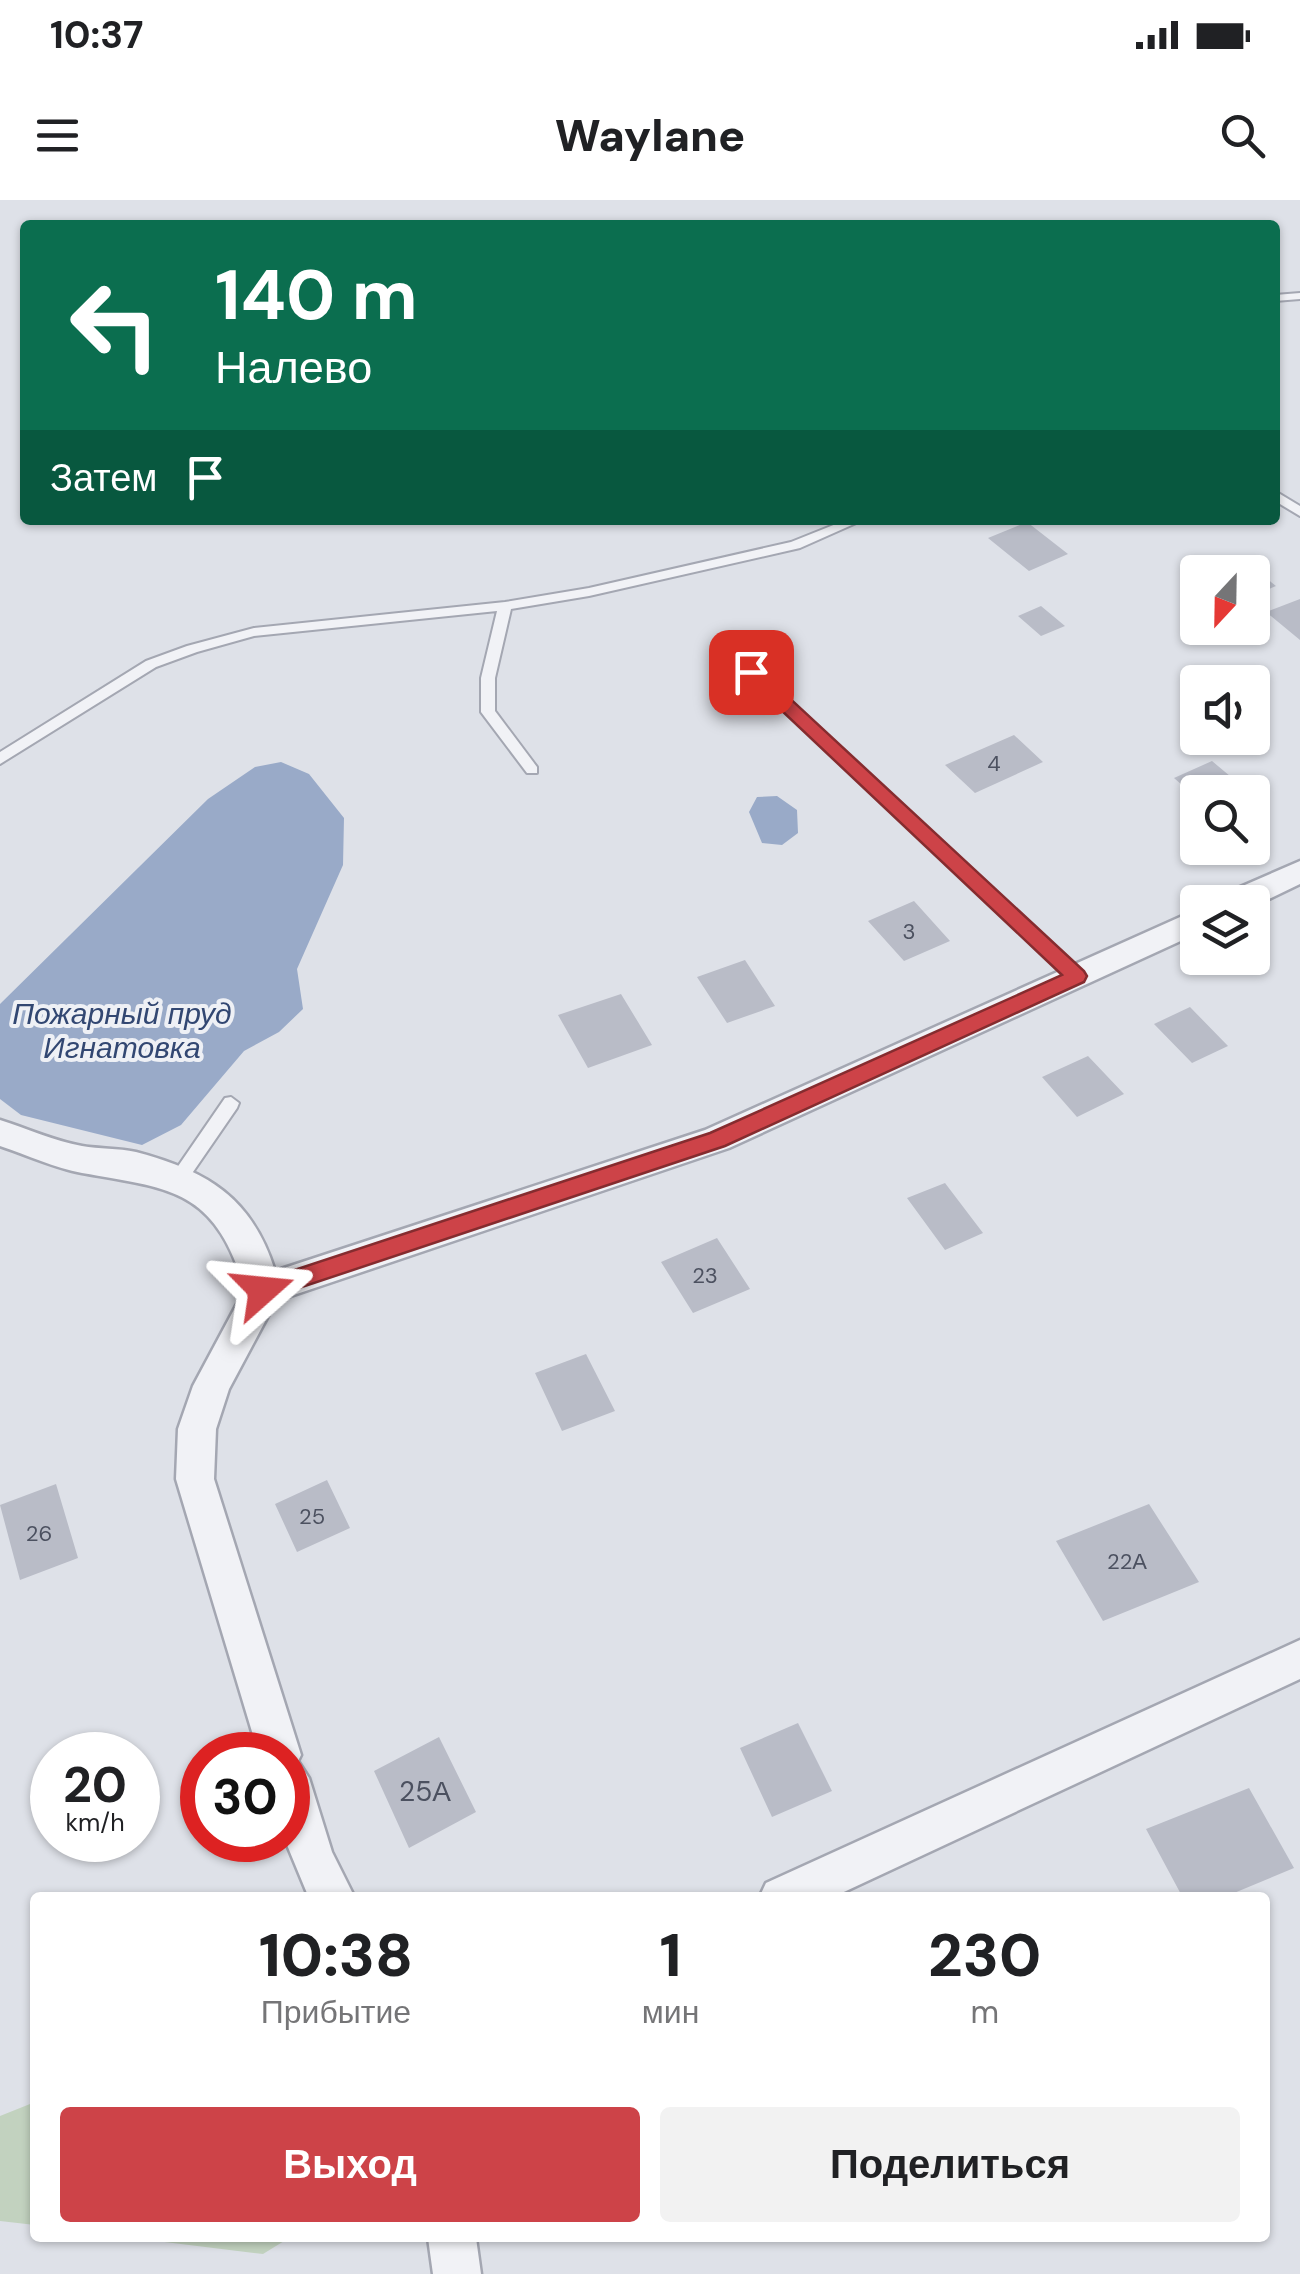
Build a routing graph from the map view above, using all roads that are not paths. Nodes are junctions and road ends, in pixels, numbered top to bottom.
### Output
1 (845, 525) edge
2 (505, 606) junction
3 (751, 672) dead end
4 (0, 759) edge
5 (532, 770) dead end
6 (1300, 872) edge
7 (1270, 886) edge
8 (1180, 928) edge
9 (1076, 976) junction
10 (231, 1103) dead end
11 (0, 1133) edge
12 (178, 1180) junction
13 (263, 1290) junction
14 (1300, 1659) edge
15 (273, 1732) edge
16 (310, 1850) edge
17 (330, 1892) edge
18 (795, 1892) edge
19 (453, 2242) edge
20 (457, 2274) edge

1 - 2 lane
2 - 4 lane
2 - 5 lane
3 - 9 lane
6 - 7 street
8 - 9 street
9 - 13 street
10 - 12 lane
11 - 12 street
12 - 13 street
13 - 15 street
14 - 18 street
16 - 17 street
19 - 20 street

